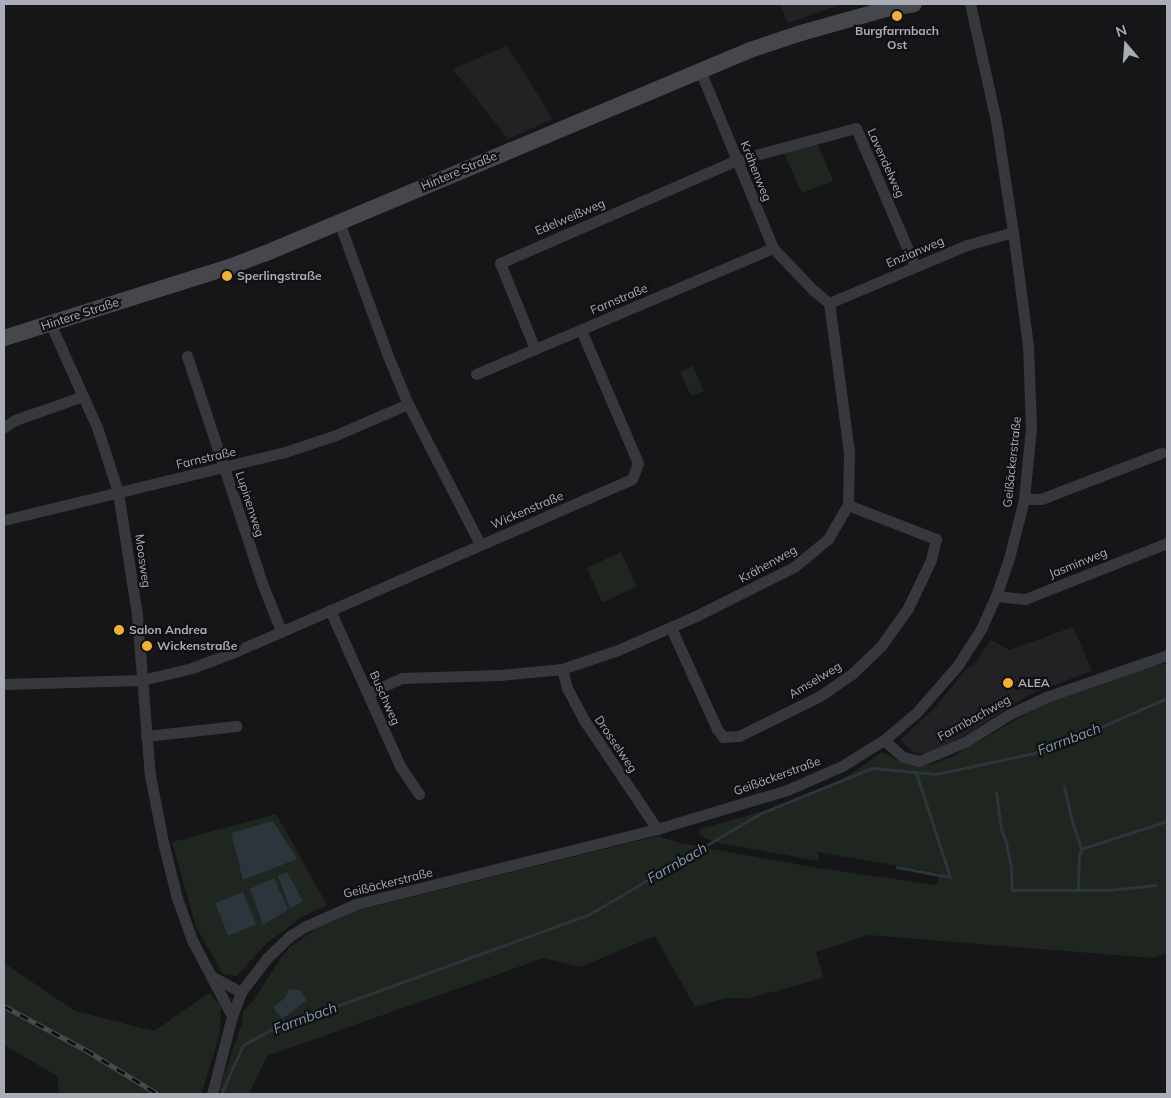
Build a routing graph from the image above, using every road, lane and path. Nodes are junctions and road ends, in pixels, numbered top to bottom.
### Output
1 (914, 4) edge
2 (970, 4) edge
3 (700, 70) junction
4 (737, 160) junction
5 (339, 222) junction
6 (1013, 232) junction
7 (773, 248) junction
8 (915, 266) junction
9 (829, 303) junction
10 (50, 323) junction
11 (581, 330) junction
12 (4, 338) edge
13 (535, 349) junction
14 (187, 356) dead end
15 (476, 374) dead end
16 (83, 396) junction
17 (408, 404) junction
18 (4, 426) edge
19 (1161, 453) dead end
20 (224, 467) junction
21 (118, 492) junction
22 (1024, 499) junction
23 (848, 505) junction
24 (4, 520) edge
25 (1167, 543) edge
26 (480, 544) junction
27 (996, 596) junction
28 (330, 610) junction
29 (671, 628) junction
30 (281, 631) junction
31 (1167, 655) edge
32 (562, 669) junction
33 (142, 680) junction
34 (4, 684) edge
35 (368, 693) junction
36 (236, 726) dead end
37 (146, 736) junction
38 (884, 740) junction
39 (419, 794) dead end
40 (657, 829) junction
41 (213, 977) junction
42 (242, 992) junction
43 (232, 1016) junction
44 (212, 1094) edge

1 - 3 street, Hintere Straße
2 - 6 street, Geißäckerstraße
3 - 4 street, Krähenweg
3 - 5 street, Hintere Straße
4 - 7 street, Krähenweg
4 - 8 street, Lavendelweg
4 - 13 street, Edelweißweg
5 - 10 street, Hintere Straße
5 - 17 street
6 - 8 street, Enzianweg
6 - 22 street, Geißäckerstraße
7 - 9 street, Krähenweg
7 - 11 street, Farnstraße
8 - 9 street, Enzianweg
9 - 23 street, Krähenweg
10 - 12 street, Hintere Straße
10 - 16 street, Moosweg
11 - 13 street, Farnstraße
11 - 26 street, Wickenstraße
13 - 15 street, Farnstraße
14 - 20 street, Lupinenweg
16 - 18 street
16 - 21 street, Moosweg
17 - 20 street, Farnstraße
17 - 26 street
19 - 22 street
20 - 21 street, Farnstraße
20 - 30 street, Lupinenweg
21 - 24 street, Farnstraße
21 - 33 street, Moosweg
22 - 27 street, Geißäckerstraße
23 - 29 street, Krähenweg
23 - 29 street, Amselweg
25 - 27 street, Jasminweg
26 - 28 street, Wickenstraße
27 - 38 street, Geißäckerstraße
28 - 30 street, Wickenstraße
28 - 35 street, Buschweg
29 - 32 street, Krähenweg
30 - 33 street, Wickenstraße
31 - 38 street, Farrnbachweg
32 - 35 street, Krähenweg
32 - 40 street, Drosselweg
33 - 34 street, Wickenstraße
33 - 37 street, Moosweg
35 - 39 street, Buschweg
36 - 37 street
37 - 41 street, Moosweg
38 - 40 street, Geißäckerstraße
40 - 42 street, Geißäckerstraße
41 - 42 street
41 - 43 street, Moosweg
42 - 43 street, Geißäckerstraße
43 - 44 street, Geißäckerstraße

